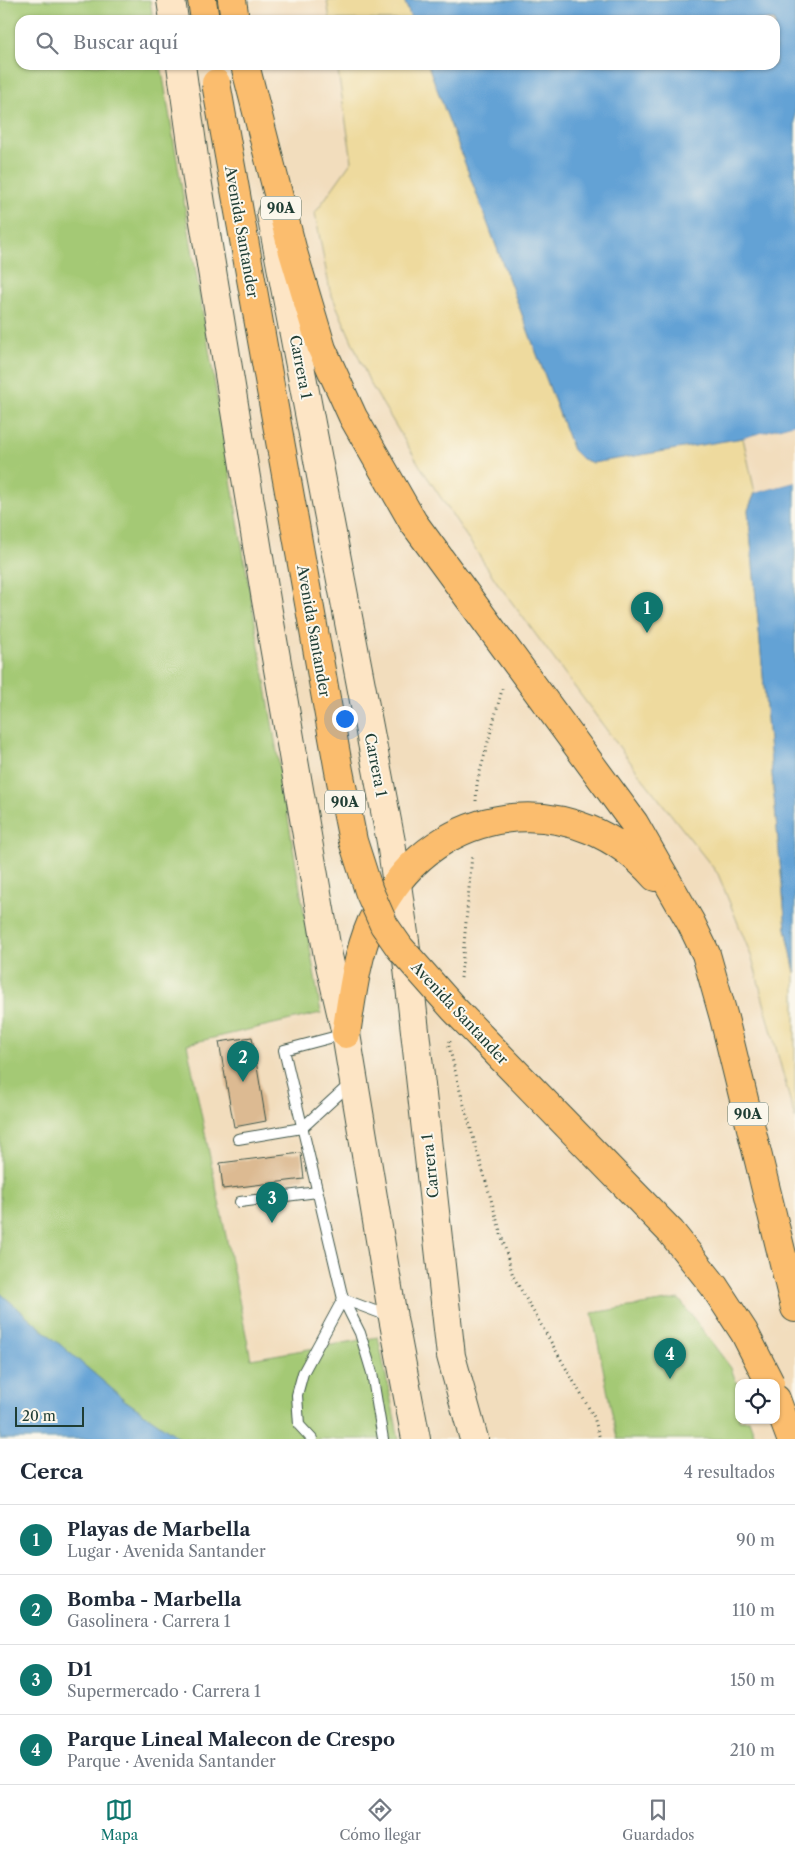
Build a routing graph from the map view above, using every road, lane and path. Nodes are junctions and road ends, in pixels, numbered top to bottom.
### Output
1 (171, 0) edge
2 (202, 0) edge
3 (232, 0) edge
4 (173, 15) edge
5 (204, 15) edge
6 (234, 15) edge
7 (181, 70) edge
8 (245, 70) edge
9 (245, 70) edge
10 (214, 74) edge
11 (511, 655) junction
12 (475, 826) junction
13 (396, 883) junction
14 (691, 923) junction
15 (461, 981) dead end
16 (346, 1034) junction
17 (451, 1037) dead end
18 (354, 1081) junction
19 (302, 1128) junction
20 (238, 1139) dead end
21 (317, 1192) junction
22 (240, 1202) dead end
23 (342, 1299) junction
24 (795, 1308) edge
25 (393, 1318) junction
26 (768, 1379) edge
27 (780, 1410) edge
28 (312, 1439) edge
29 (383, 1439) edge
30 (416, 1439) edge
31 (474, 1439) edge
32 (600, 1439) edge
33 (791, 1439) edge

1 - 4 main road
2 - 5 highway
3 - 6 highway
7 - 16 main road
8 - 11 highway, 90A
9 - 13 main road, Carrera 1
10 - 26 highway, Avenida Santander / 90A, bridge
11 - 12 path
11 - 14 highway, 90A
12 - 13 highway
12 - 14 highway
12 - 15 path
13 - 16 highway
13 - 31 main road, Carrera 1
14 - 24 highway, 90A
16 - 18 main road
16 - 19 lane
17 - 32 path
18 - 19 lane
18 - 25 main road
19 - 20 lane
19 - 21 lane
21 - 22 lane
21 - 23 lane
23 - 25 lane
23 - 28 lane
23 - 29 lane
25 - 30 main road
27 - 33 highway

